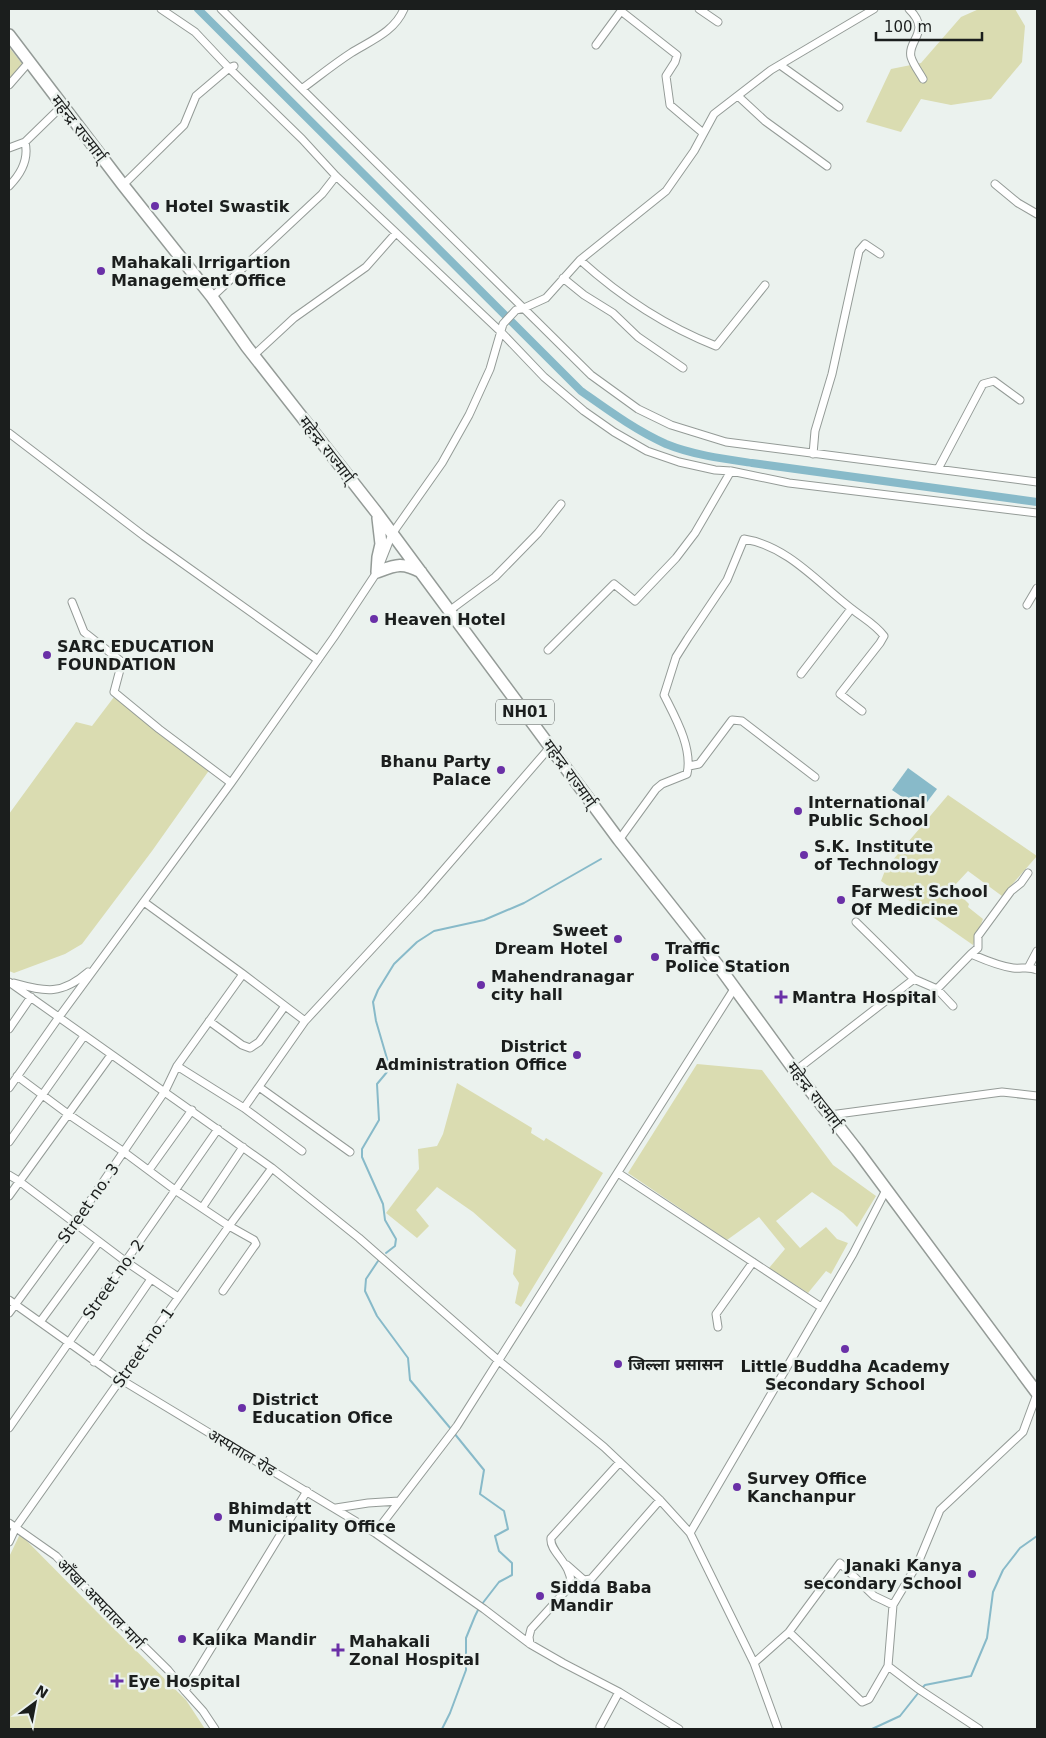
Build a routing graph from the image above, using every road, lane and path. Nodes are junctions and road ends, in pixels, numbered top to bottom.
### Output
1 (161, 9) edge
2 (221, 9) edge
3 (404, 9) edge
4 (699, 9) edge
5 (874, 9) edge
6 (909, 9) edge
7 (718, 22) dead end
8 (9, 35) edge
9 (596, 46) dead end
10 (29, 62) junction
11 (780, 65) junction
12 (232, 67) junction
13 (923, 79) dead end
14 (9, 85) edge
15 (302, 88) junction
16 (738, 96) junction
17 (62, 106) junction
18 (839, 107) dead end
19 (703, 133) junction
20 (25, 142) junction
21 (9, 148) edge
22 (827, 166) dead end
23 (336, 176) junction
24 (995, 184) dead end
25 (9, 186) edge
26 (123, 186) junction
27 (1037, 214) edge
28 (396, 233) junction
29 (880, 254) dead end
30 (580, 260) junction
31 (564, 278) junction
32 (765, 284) dead end
33 (212, 297) junction
34 (524, 308) junction
35 (500, 332) junction
36 (253, 356) junction
37 (683, 368) dead end
38 (1020, 400) dead end
39 (9, 433) edge
40 (813, 454) junction
41 (938, 469) junction
42 (731, 471) junction
43 (1037, 482) edge
44 (561, 504) dead end
45 (377, 513) junction
46 (1037, 513) edge
47 (392, 534) junction
48 (377, 572) junction
49 (422, 573) junction
50 (1037, 588) edge
51 (72, 602) dead end
52 (1027, 605) dead end
53 (851, 609) junction
54 (449, 611) junction
55 (548, 650) dead end
56 (318, 660) junction
57 (801, 674) dead end
58 (862, 711) dead end
59 (551, 746) junction
60 (689, 766) junction
61 (814, 777) dead end
62 (231, 783) junction
63 (619, 840) junction
64 (1028, 873) dead end
65 (144, 902) junction
66 (856, 922) dead end
67 (1037, 951) edge
68 (971, 954) junction
69 (98, 963) junction
70 (1028, 968) junction
71 (1037, 970) edge
72 (243, 974) junction
73 (914, 979) junction
74 (9, 982) edge
75 (734, 989) junction
76 (937, 989) junction
77 (31, 998) junction
78 (285, 1006) junction
79 (953, 1006) dead end
80 (59, 1017) junction
81 (209, 1021) junction
82 (305, 1021) junction
83 (9, 1029) edge
84 (84, 1036) junction
85 (111, 1055) junction
86 (176, 1066) junction
87 (795, 1071) junction
88 (17, 1076) junction
89 (258, 1087) junction
90 (9, 1088) edge
91 (165, 1091) junction
92 (42, 1094) junction
93 (1037, 1096) edge
94 (244, 1108) junction
95 (192, 1110) junction
96 (68, 1114) junction
97 (830, 1116) junction
98 (218, 1129) junction
99 (9, 1142) edge
100 (243, 1147) junction
101 (302, 1151) dead end
102 (124, 1152) junction
103 (350, 1152) dead end
104 (272, 1168) junction
105 (149, 1170) junction
106 (618, 1173) junction
107 (9, 1175) edge
108 (19, 1182) junction
109 (176, 1190) junction
110 (886, 1190) junction
111 (9, 1196) edge
112 (202, 1208) junction
113 (75, 1224) junction
114 (229, 1226) junction
115 (99, 1242) junction
116 (126, 1261) junction
117 (753, 1262) junction
118 (151, 1279) junction
119 (223, 1291) dead end
120 (178, 1297) junction
121 (9, 1300) edge
122 (16, 1305) junction
123 (821, 1306) junction
124 (9, 1313) edge
125 (40, 1322) junction
126 (718, 1327) dead end
127 (69, 1343) junction
128 (498, 1361) junction
129 (94, 1362) junction
130 (120, 1379) junction
131 (1037, 1394) edge
132 (9, 1428) edge
133 (620, 1462) junction
134 (307, 1491) junction
135 (660, 1500) junction
136 (399, 1501) junction
137 (336, 1508) junction
138 (9, 1523) edge
139 (16, 1527) junction
140 (690, 1532) junction
141 (375, 1533) junction
142 (9, 1542) edge
143 (566, 1565) junction
144 (893, 1605) junction
145 (789, 1632) junction
146 (530, 1644) junction
147 (754, 1663) junction
148 (888, 1666) junction
149 (186, 1692) junction
150 (619, 1692) junction
151 (600, 1727) dead end
152 (216, 1729) edge
153 (679, 1729) edge
154 (778, 1729) edge
155 (979, 1729) edge

1 - 12 street
2 - 15 street
3 - 15 street
4 - 7 street
5 - 11 street
6 - 13 street
8 - 10 highway, महेन्द्र राज्मार्ग् / NH01
9 - 19 street
10 - 14 street
10 - 17 highway, महेन्द्र राज्मार्ग् / NH01
11 - 16 street
11 - 18 street
12 - 23 street
12 - 26 street
15 - 34 street
16 - 19 street
16 - 22 street
17 - 20 street
17 - 26 highway, महेन्द्र राज्मार्ग् / NH01
19 - 30 street
20 - 21 street
20 - 25 street
23 - 28 street
23 - 33 street
24 - 27 street
26 - 33 highway, महेन्द्र राज्मार्ग् / NH01
28 - 35 street
28 - 36 street
29 - 40 street
30 - 31 street
30 - 32 street
31 - 34 street
31 - 37 street
33 - 36 highway, महेन्द्र राज्मार्ग् / NH01
34 - 35 street
34 - 40 street
35 - 42 street
35 - 47 street
36 - 45 highway, महेन्द्र राज्मार्ग् / NH01
38 - 41 street
39 - 56 street
40 - 41 street
41 - 43 street
42 - 46 street
42 - 55 street
44 - 54 street
45 - 47 highway, महेन्द्र राज्मार्ग् / NH01
45 - 48 highway
47 - 48 street
47 - 49 highway, महेन्द्र राज्मार्ग् / NH01
48 - 49 highway
48 - 56 street
49 - 54 highway, महेन्द्र राज्मार्ग् / NH01
50 - 52 street
51 - 62 street
53 - 57 street
53 - 58 street
53 - 60 street
54 - 59 highway, महेन्द्र राज्मार्ग् / NH01
56 - 62 street
59 - 63 highway, महेन्द्र राज्मार्ग् / NH01
59 - 82 street
60 - 61 street
60 - 63 street
62 - 65 street
63 - 75 highway, महेन्द्र राज्मार्ग् / NH01
64 - 68 street
65 - 69 street
65 - 72 street
66 - 73 street
67 - 70 street
68 - 70 street
68 - 76 street
69 - 74 street
69 - 80 street
70 - 71 street
72 - 78 street
72 - 81 street, Street no. 3
73 - 76 street
73 - 87 street
74 - 77 street
75 - 87 highway, महेन्द्र राज्मार्ग् / NH01
75 - 106 street
76 - 79 street
77 - 80 street
77 - 83 street
78 - 81 street
78 - 82 street
80 - 84 street
80 - 88 street
81 - 86 street, Street no. 3
82 - 89 street
84 - 85 street
84 - 92 street
85 - 91 street
85 - 96 street
86 - 91 street, Street no. 3
86 - 94 street
87 - 97 highway, महेन्द्र राज्मार्ग् / NH01
88 - 90 street
88 - 92 street
89 - 94 street
89 - 103 street
91 - 95 street
91 - 102 street, Street no. 3
92 - 96 street
92 - 99 street
93 - 97 street
94 - 101 street
95 - 98 street
95 - 105 street
96 - 102 street
96 - 108 street
97 - 110 highway, महेन्द्र राज्मार्ग् / NH01
98 - 100 street
98 - 109 street, Street no. 2
100 - 104 street
100 - 112 street
102 - 105 street
102 - 113 street, Street no. 3
104 - 114 street, Street no. 1
104 - 128 street
105 - 109 street
106 - 117 street
106 - 128 street
107 - 108 street
108 - 111 street
108 - 113 street
109 - 112 street
109 - 116 street, Street no. 2
110 - 123 street
110 - 131 highway, महेन्द्र राज्मार्ग् / NH01
112 - 114 street
113 - 115 street
113 - 122 street, Street no. 3
114 - 119 street
114 - 120 street, Street no. 1
115 - 116 street
115 - 125 street
116 - 118 street
116 - 127 street, Street no. 2
117 - 123 street
117 - 126 street
118 - 120 street
118 - 129 street
120 - 130 street, Street no. 1
121 - 122 street, अस्पताल रोड
122 - 124 street, Street no. 3
122 - 125 street, अस्पताल रोड
123 - 140 street
125 - 127 street, अस्पताल रोड
127 - 129 street, अस्पताल रोड
127 - 132 street, Street no. 2
128 - 133 street
128 - 136 street
129 - 130 street, अस्पताल रोड
130 - 134 street, अस्पताल रोड
130 - 139 street, Street no. 1
131 - 144 street
133 - 135 street
133 - 143 street
134 - 137 street, अस्पताल रोड
134 - 149 street
135 - 140 street
135 - 143 street
136 - 137 street
136 - 141 street
137 - 141 street, अस्पताल रोड
138 - 139 street, आँखा अस्पताल मार्ग
139 - 142 street, Street no. 1
139 - 149 street, आँखा अस्पताल मार्ग
140 - 147 street
141 - 146 street, अस्पताल रोड
143 - 146 street
144 - 145 street
144 - 148 street
145 - 147 street
145 - 148 street
146 - 150 street, अस्पताल रोड
147 - 154 street
148 - 155 street
149 - 152 street, आँखा अस्पताल मार्ग
150 - 151 street
150 - 153 street, अस्पताल रोड

